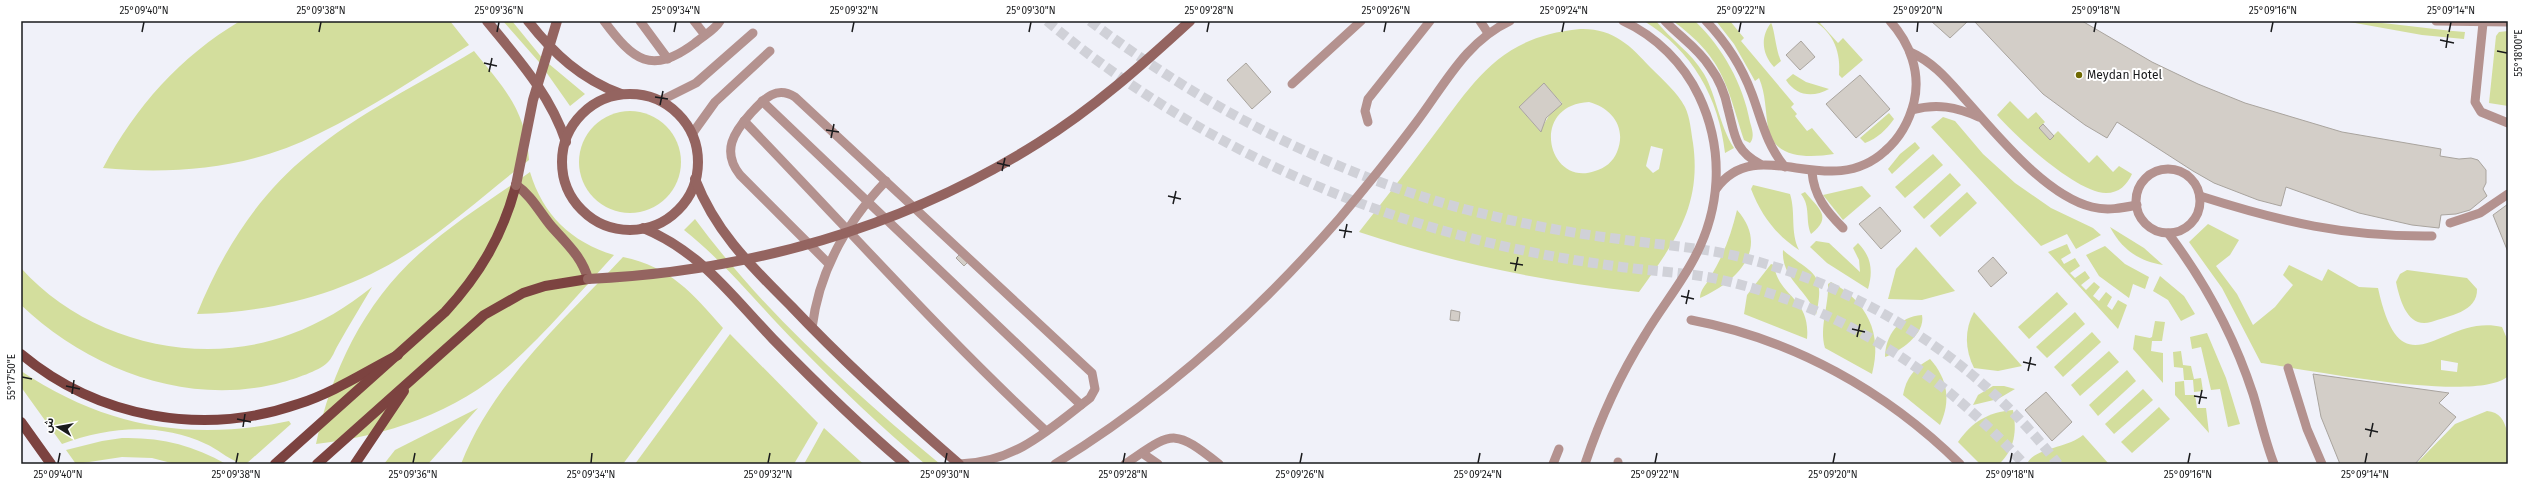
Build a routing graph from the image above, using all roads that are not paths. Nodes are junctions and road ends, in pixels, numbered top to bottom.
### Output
1 (487, 21) edge
2 (528, 21) edge
3 (557, 21) edge
4 (604, 21) edge
5 (640, 21) edge
6 (694, 21) edge
7 (720, 21) edge
8 (1190, 21) edge
9 (1361, 21) edge
10 (1430, 21) edge
11 (1480, 21) edge
12 (1510, 21) edge
13 (1624, 21) edge
14 (1665, 21) edge
15 (1706, 21) edge
16 (1890, 21) edge
17 (2436, 21) edge
18 (2508, 22) edge
19 (2483, 23) junction
20 (753, 33) dead end
21 (1488, 33) junction
22 (705, 35) junction
23 (770, 51) dead end
24 (1910, 52) junction
25 (668, 59) junction
26 (1292, 84) dead end
27 (622, 94) junction
28 (660, 101) junction
29 (762, 101) junction
30 (1912, 110) junction
31 (1983, 119) junction
32 (744, 121) junction
33 (1368, 122) dead end
34 (2508, 123) edge
35 (692, 134) junction
36 (566, 142) junction
37 (1760, 164) junction
38 (1785, 167) junction
39 (1812, 172) junction
40 (695, 179) junction
41 (886, 181) junction
42 (516, 185) junction
43 (1716, 189) junction
44 (2508, 194) edge
45 (2200, 196) junction
46 (868, 201) junction
47 (2137, 205) junction
48 (2450, 223) dead end
49 (643, 228) junction
50 (848, 228) junction
51 (1843, 228) dead end
52 (2168, 233) junction
53 (2432, 236) dead end
54 (829, 264) junction
55 (588, 279) junction
56 (1691, 320) dead end
57 (812, 328) junction
58 (21, 354) edge
59 (398, 355) junction
60 (2288, 368) dead end
61 (412, 379) junction
62 (1081, 405) junction
63 (21, 422) edge
64 (1046, 431) junction
65 (1559, 448) dead end
66 (1142, 453) junction
67 (51, 464) edge
68 (275, 464) edge
69 (317, 464) edge
70 (355, 464) edge
71 (905, 464) edge
72 (959, 464) edge
73 (1055, 464) edge
74 (1125, 464) edge
75 (1158, 464) edge
76 (1219, 464) edge
77 (1553, 464) edge
78 (1585, 464) edge
79 (1960, 464) edge
80 (2274, 464) edge
81 (2322, 464) edge

1 - 36 street
2 - 27 street
3 - 42 street, bridge
4 - 25 lane
5 - 25 lane
6 - 22 lane
7 - 22 lane
8 - 55 street, bridge
9 - 26 lane
10 - 33 lane
11 - 21 lane
12 - 21 lane
13 - 43 lane
14 - 37 lane
15 - 38 lane
16 - 24 lane
17 - 19 lane
18 - 19 lane
19 - 34 lane
20 - 28 lane
21 - 73 lane
22 - 25 lane
23 - 35 lane
24 - 30 lane
24 - 31 lane
27 - 28 street
27 - 36 street
28 - 35 street
29 - 32 lane
29 - 41 lane
29 - 46 lane
30 - 31 lane
30 - 39 lane
31 - 47 lane
32 - 50 lane
32 - 54 lane
35 - 40 street
36 - 49 street
37 - 38 lane
37 - 43 lane
38 - 39 lane
39 - 51 lane
40 - 49 street
40 - 57 street
41 - 46 lane
41 - 62 lane
42 - 55 street
42 - 59 main road
43 - 78 lane
44 - 48 lane
45 - 47 lane
45 - 52 lane
45 - 53 lane
46 - 50 lane
46 - 62 lane
47 - 52 lane
49 - 71 street
50 - 54 lane
50 - 64 lane
52 - 80 lane
54 - 57 lane
55 - 61 main road
56 - 79 lane
57 - 72 street
58 - 59 main road
59 - 68 main road
60 - 81 lane
61 - 69 main road
61 - 70 main road
62 - 64 lane
63 - 67 main road
64 - 72 lane
65 - 77 lane
66 - 74 lane
66 - 75 lane
66 - 76 lane

